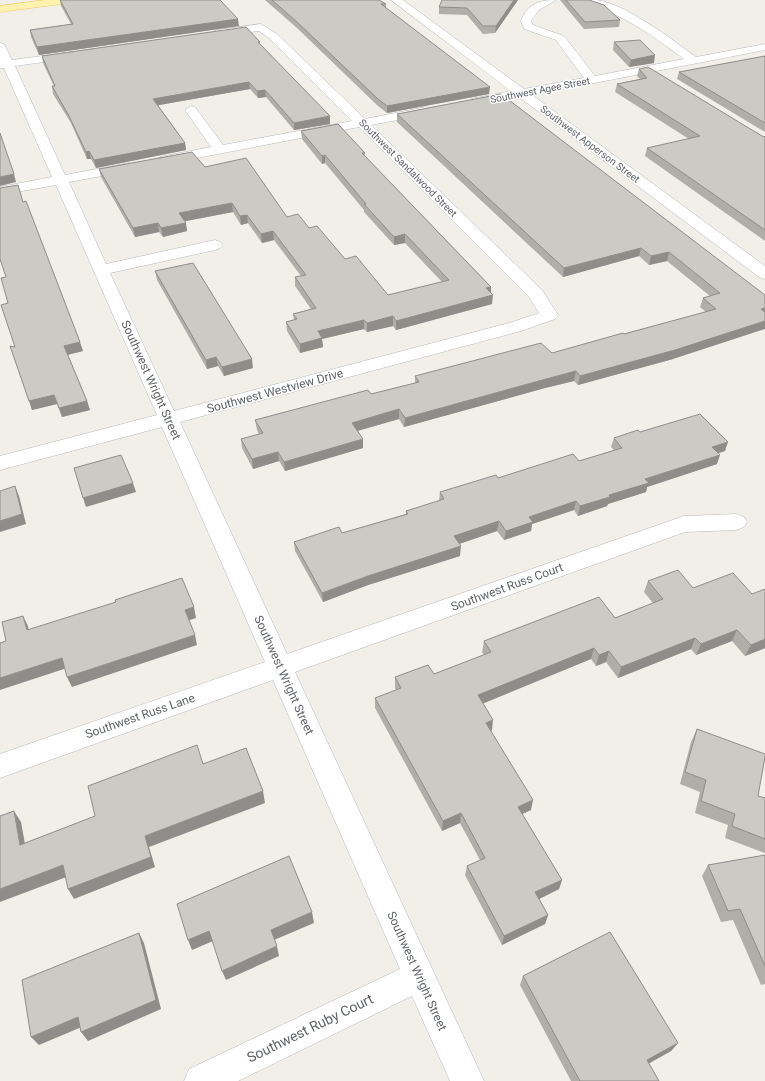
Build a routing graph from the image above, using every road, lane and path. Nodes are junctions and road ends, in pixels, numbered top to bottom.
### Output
1 (70, 0) edge
2 (396, 0) edge
3 (551, 0) edge
4 (584, 0) edge
5 (0, 9) edge
6 (202, 35) edge
7 (765, 47) edge
8 (86, 52) edge
9 (3, 59) edge
10 (694, 61) junction
11 (649, 69) junction
12 (662, 77) edge
13 (592, 80) junction
14 (521, 93) junction
15 (461, 104) edge
16 (438, 109) edge
17 (191, 110) dead end
18 (362, 123) junction
19 (220, 150) junction
20 (60, 180) junction
21 (0, 191) edge
22 (215, 245) dead end
23 (101, 270) junction
24 (765, 274) edge
25 (549, 315) joint
26 (168, 419) junction
27 (0, 463) edge
28 (736, 522) dead end
29 (280, 667) junction
30 (0, 766) edge
31 (420, 976) junction
32 (201, 1081) edge
33 (467, 1081) edge

1 - 5 main road
2 - 14 street, Southwest Apperson Street
3 - 13 street
4 - 10 street
6 - 18 street, Southwest Sandalwood Street
7 - 10 street, Southwest Agee Street
8 - 9 street
9 - 20 street, Southwest Wright Street
10 - 11 street, Southwest Agee Street
11 - 12 street
11 - 13 street, Southwest Agee Street
13 - 14 street, Southwest Agee Street
14 - 15 street, Southwest Agee Street
14 - 24 street, Southwest Apperson Street
16 - 18 street
17 - 19 street
18 - 19 street
18 - 25 street, Southwest Sandalwood Street
19 - 20 street
20 - 21 street
20 - 23 street, Southwest Wright Street
22 - 23 street
23 - 26 street, Southwest Wright Street
25 - 26 street, Southwest Westview Drive
26 - 27 street, Southwest Westview Drive
26 - 29 street, Southwest Wright Street
28 - 29 street, Southwest Russ Court
29 - 30 street, Southwest Russ Lane
29 - 31 street, Southwest Wright Street
31 - 32 street, Southwest Ruby Court
31 - 33 street, Southwest Wright Street

